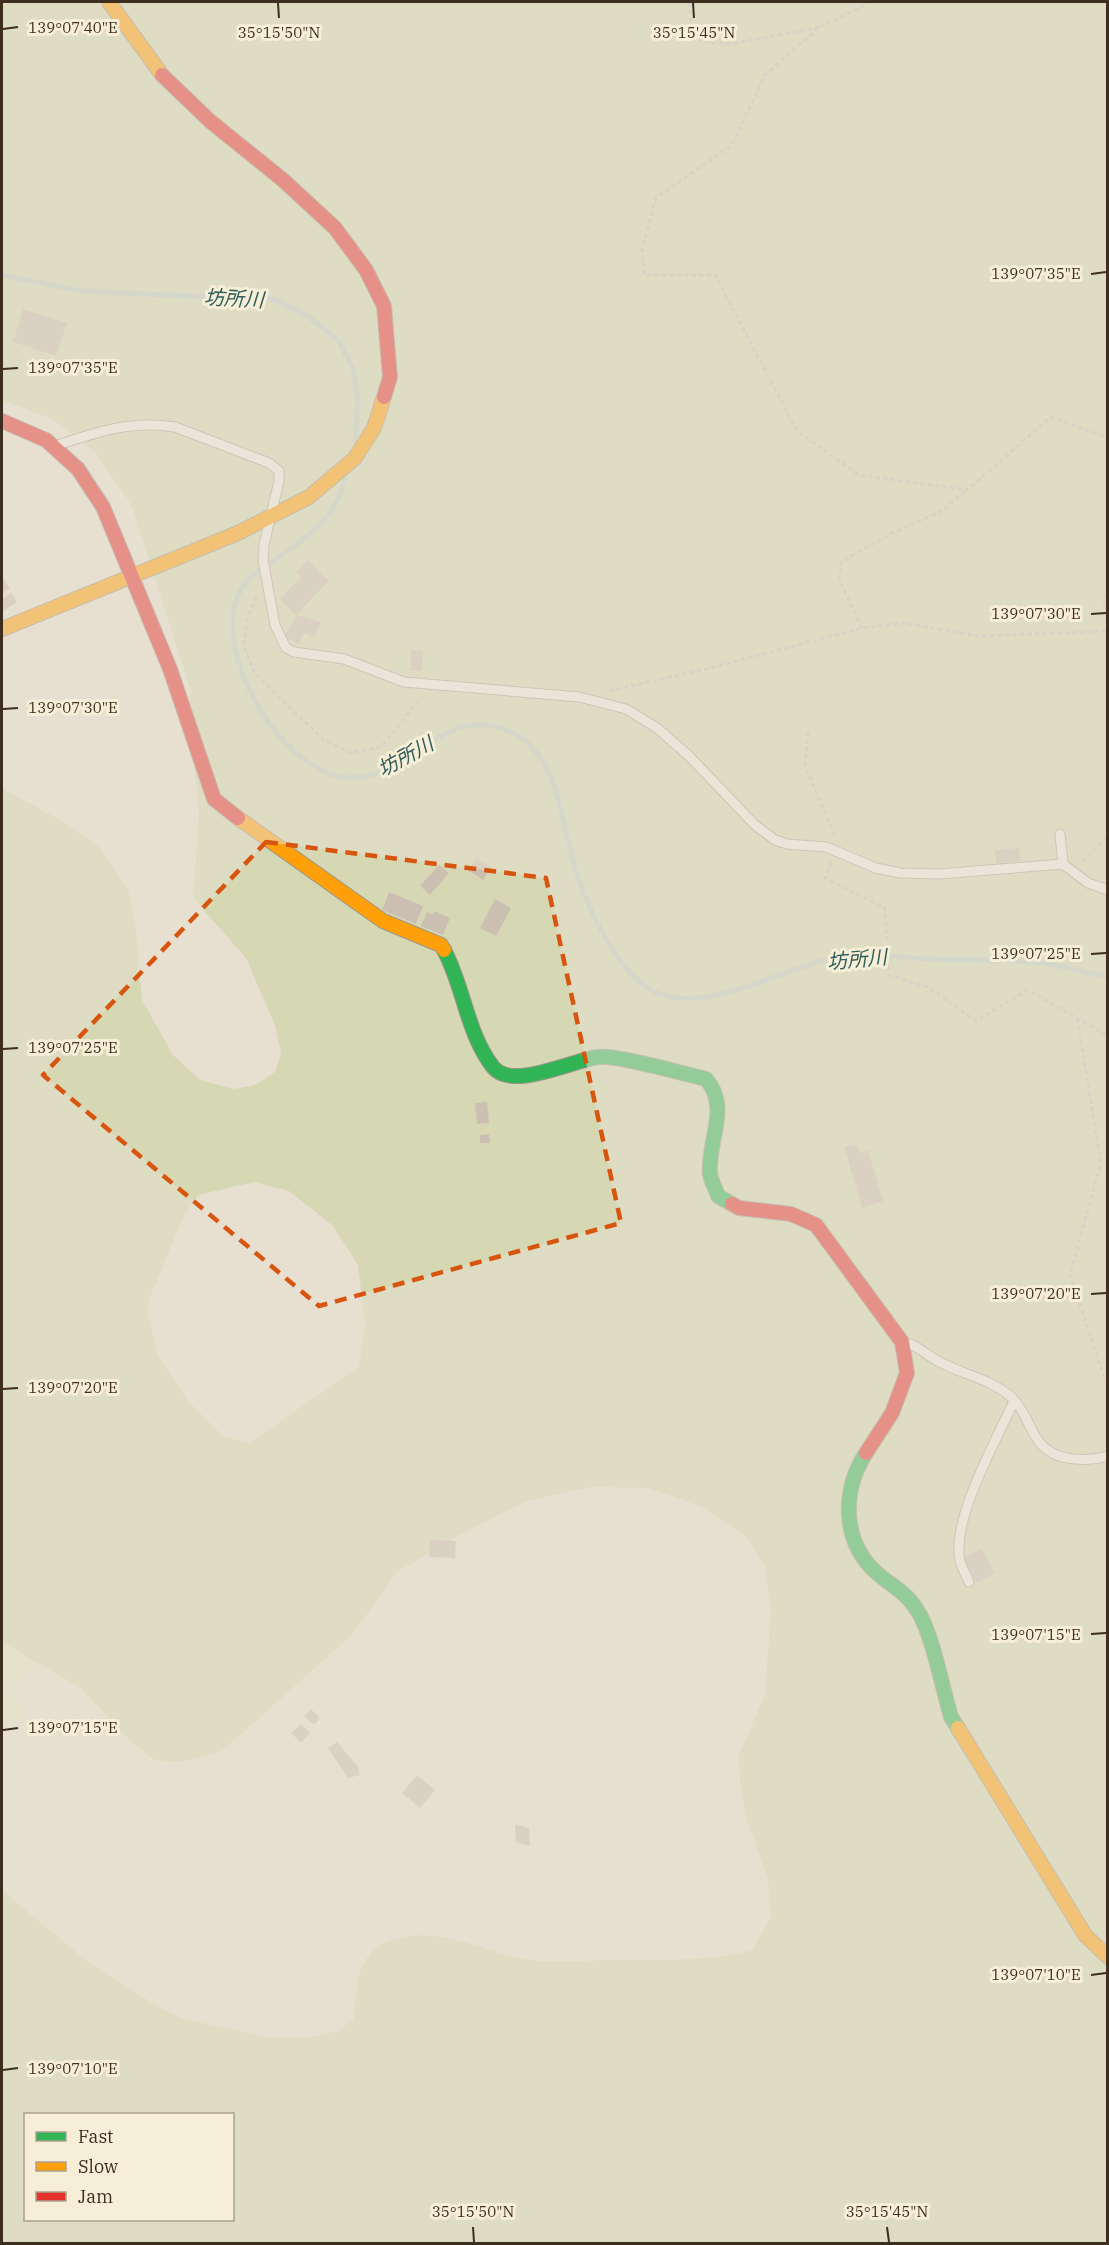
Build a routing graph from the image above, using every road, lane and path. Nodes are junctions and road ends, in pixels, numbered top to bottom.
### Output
1 (109, 2) edge
2 (689, 2) edge
3 (871, 2) edge
4 (820, 27) junction
5 (2, 421) edge
6 (1105, 435) edge
7 (1107, 442) edge
8 (53, 447) junction
9 (967, 490) junction
10 (271, 516) junction
11 (133, 575) junction
12 (1107, 586) edge
13 (269, 590) junction
14 (1107, 612) edge
15 (862, 627) junction
16 (2, 629) edge
17 (1107, 631) edge
18 (430, 686) junction
19 (579, 697) junction
20 (808, 732) dead end
21 (1060, 834) dead end
22 (1107, 836) edge
23 (837, 850) junction
24 (1063, 864) junction
25 (1073, 872) junction
26 (1107, 890) edge
27 (1077, 1018) junction
28 (1107, 1036) edge
29 (1107, 1161) edge
30 (1101, 1163) junction
31 (902, 1342) junction
32 (1107, 1388) edge
33 (1014, 1401) junction
34 (1107, 1456) edge
35 (969, 1582) dead end
36 (1107, 1957) edge

1 - 10 street
2 - 4 path
3 - 4 path
4 - 9 path
5 - 8 street
6 - 7 path
6 - 9 path
8 - 10 lane
8 - 11 street
9 - 15 path
10 - 11 street
10 - 13 lane
11 - 16 street
11 - 31 street
12 - 14 path
13 - 18 lane
13 - 18 path
15 - 17 path
15 - 19 path
18 - 19 lane
19 - 23 lane
20 - 23 path
21 - 24 lane
22 - 25 path
23 - 24 lane
23 - 27 path
24 - 25 lane
25 - 26 lane
27 - 28 path
27 - 30 path
29 - 30 path
30 - 32 path
31 - 33 lane
31 - 36 street
33 - 34 lane
33 - 35 lane

